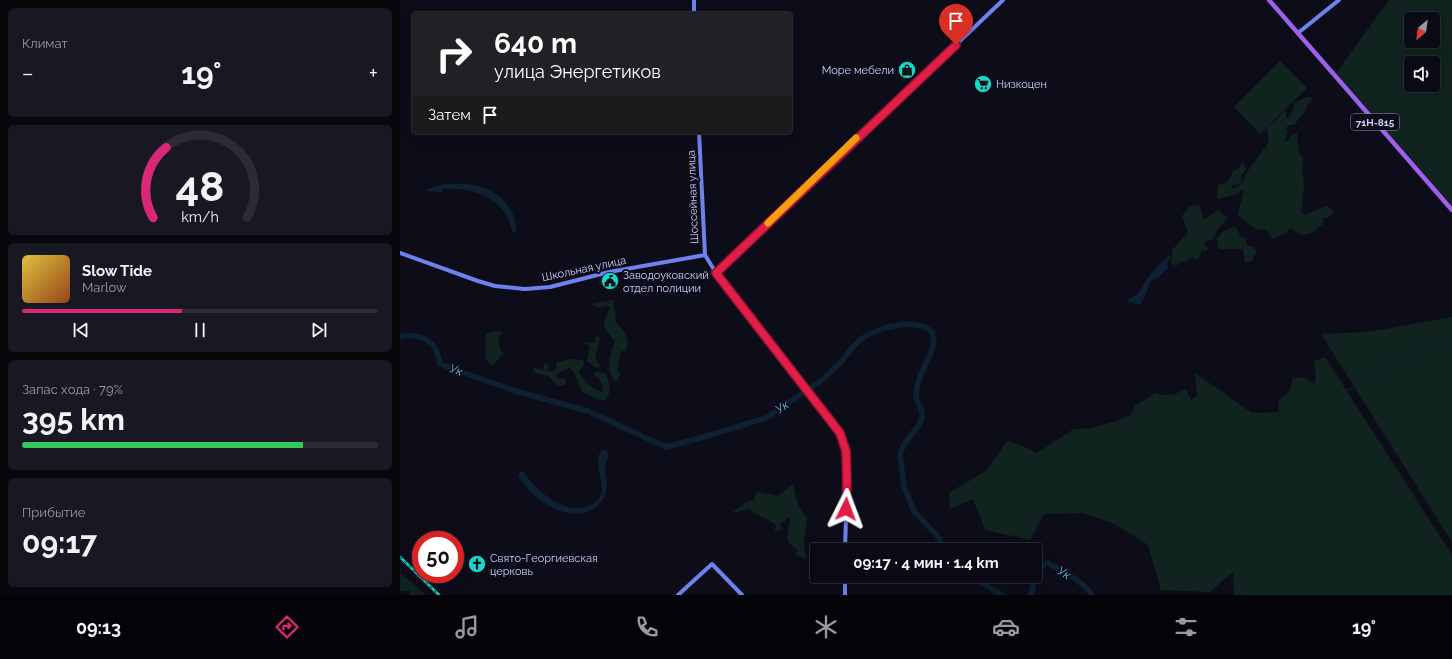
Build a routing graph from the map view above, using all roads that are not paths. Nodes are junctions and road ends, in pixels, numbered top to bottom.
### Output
1 (694, 0) edge
2 (1003, 0) edge
3 (1269, 0) edge
4 (1339, 0) edge
5 (694, 12) edge
6 (1298, 33) junction
7 (700, 134) edge
8 (1452, 210) edge
9 (400, 253) edge
10 (705, 255) junction
11 (716, 273) junction
12 (846, 543) edge
13 (845, 583) edge
14 (678, 595) edge
15 (742, 595) edge
16 (845, 595) edge

1 - 5 street
2 - 11 street
3 - 6 main road, 71Н-815
4 - 6 street
6 - 8 main road, 71Н-815
7 - 10 street, Шоссейная улица
9 - 10 street, Школьная улица
10 - 11 street, Шоссейная улица
11 - 12 street, Шоссейная улица
13 - 16 street
14 - 15 street

